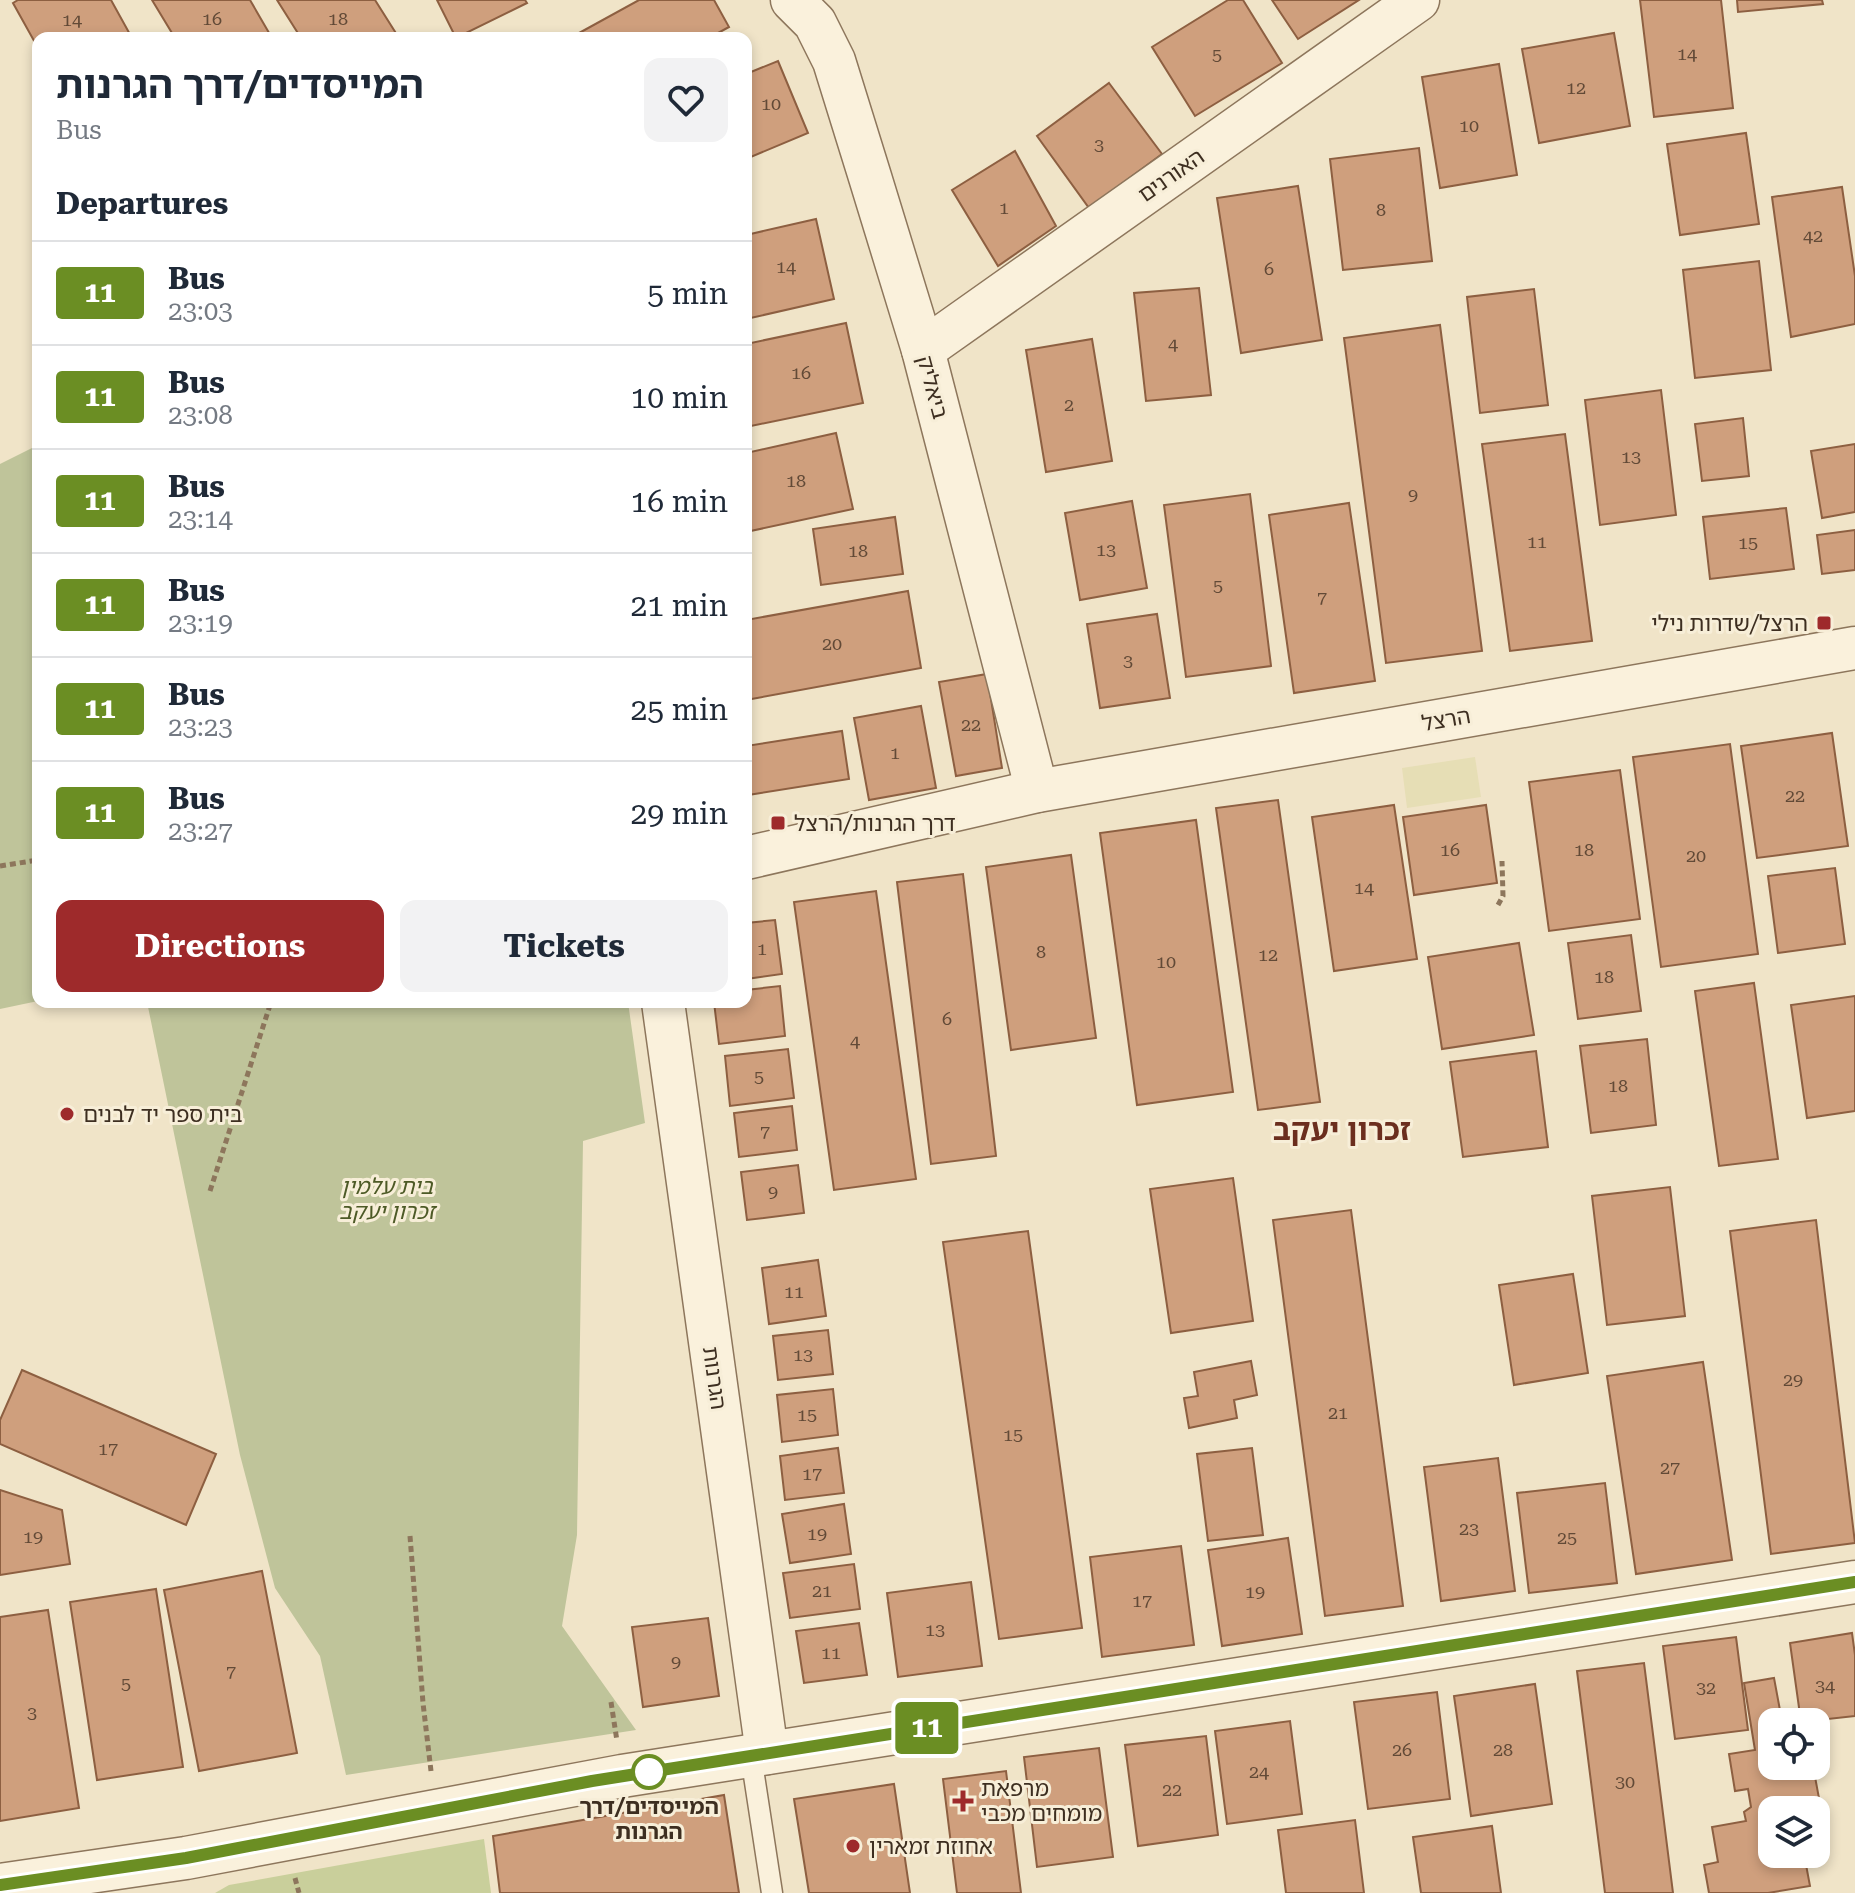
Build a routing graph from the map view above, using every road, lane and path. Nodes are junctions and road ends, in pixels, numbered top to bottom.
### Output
1 (792, 0) edge
2 (1418, 0) edge
3 (923, 350) junction
4 (1855, 648) edge
5 (1037, 791) junction
6 (752, 857) edge
7 (32, 861) edge
8 (1502, 861) dead end
9 (0, 866) edge
10 (1498, 905) dead end
11 (269, 1008) edge
12 (664, 1008) edge
13 (210, 1191) dead end
14 (410, 1536) dead end
15 (1855, 1582) edge
16 (611, 1702) dead end
17 (618, 1749) dead end
18 (759, 1754) junction
19 (431, 1771) dead end
20 (186, 1858) junction
21 (0, 1885) edge
22 (125, 1893) edge
23 (772, 1893) edge

1 - 3 street, ביאליק
2 - 3 street, האורנים
3 - 5 street, ביאליק
4 - 5 street, הרצל
5 - 6 street
7 - 9 path
8 - 10 path
11 - 13 path
12 - 18 street, הגרנות
14 - 19 path
15 - 18 street
16 - 17 path
18 - 20 street
18 - 23 lane
20 - 21 street
20 - 22 street

